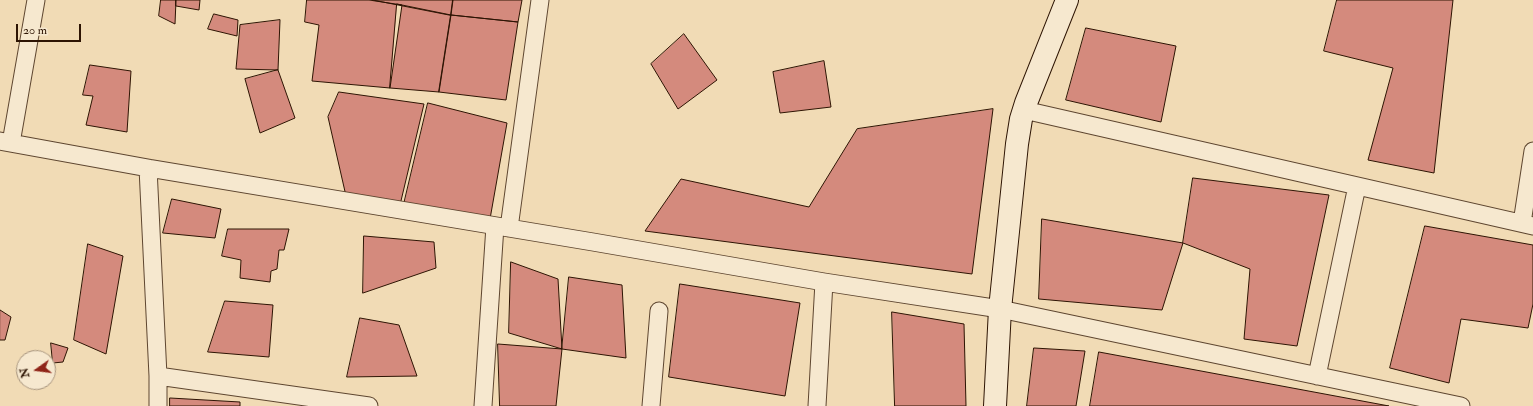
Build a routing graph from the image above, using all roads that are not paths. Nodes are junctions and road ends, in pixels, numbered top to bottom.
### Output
1 (36, 0) edge
2 (540, 0) edge
3 (1067, 0) edge
4 (1024, 110) junction
5 (6, 142) edge
6 (1533, 151) edge
7 (148, 168) junction
8 (1357, 186) junction
9 (1527, 224) edge
10 (502, 227) junction
11 (824, 282) junction
12 (1000, 309) junction
13 (659, 311) dead end
14 (158, 376) junction
15 (1317, 376) junction
16 (158, 406) edge
17 (369, 406) edge
18 (483, 406) edge
19 (651, 406) edge
20 (817, 406) edge
21 (995, 406) edge
22 (1461, 406) edge

1 - 5 street
2 - 10 street
3 - 4 main road
4 - 8 street
4 - 12 main road
5 - 7 street
6 - 9 street
7 - 10 street
7 - 14 street
8 - 9 street
8 - 15 street
10 - 11 street
10 - 18 street
11 - 12 street
11 - 20 street
12 - 15 street
12 - 21 main road
13 - 19 street
14 - 16 street
14 - 17 street
15 - 22 street

